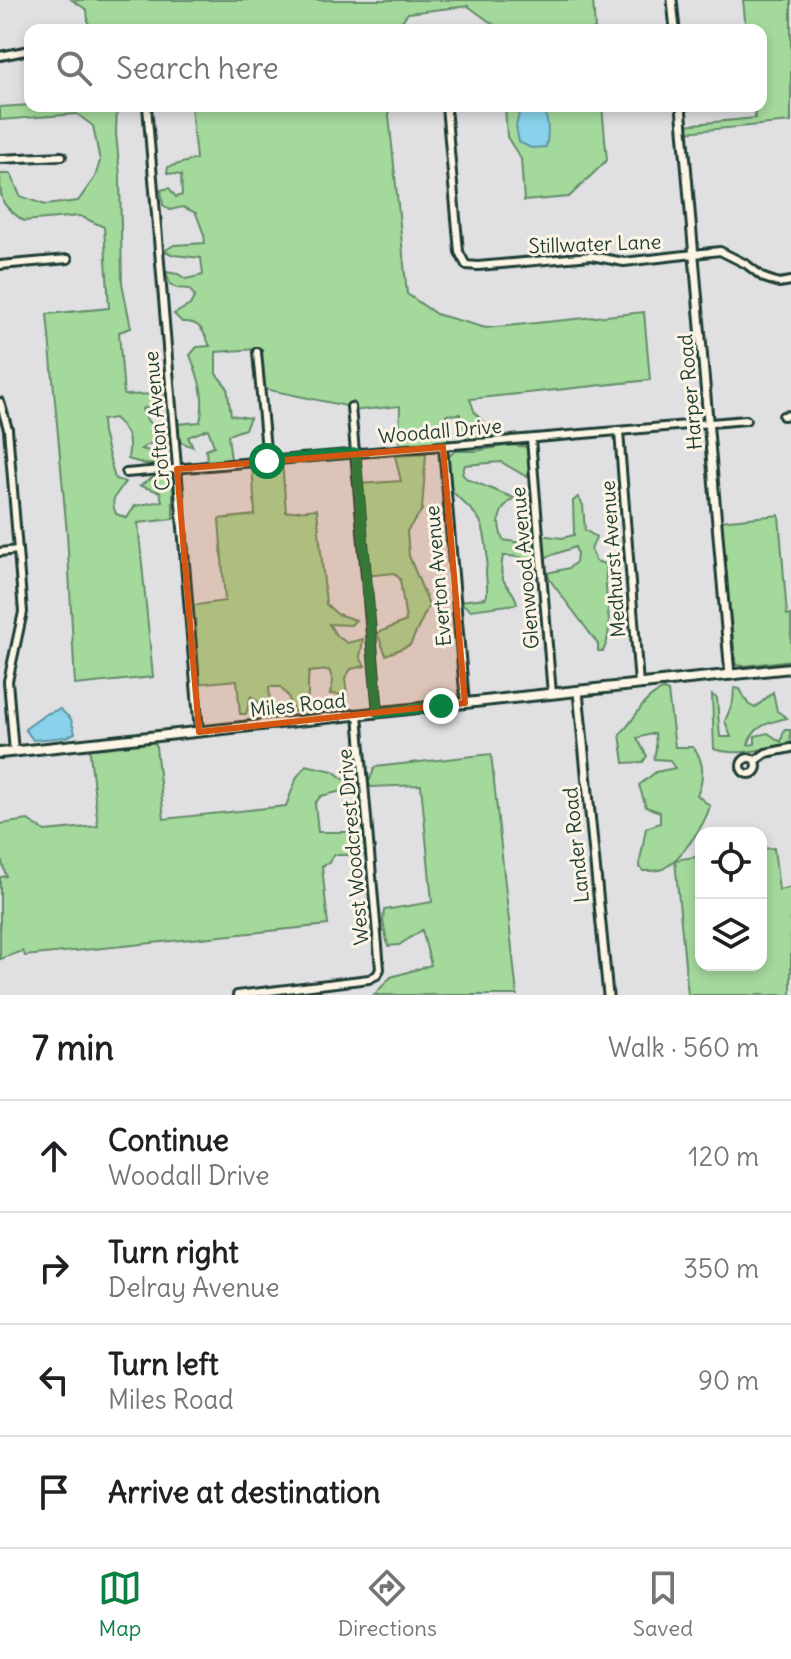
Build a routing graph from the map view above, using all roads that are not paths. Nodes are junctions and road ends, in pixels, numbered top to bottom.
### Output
1 (672, 0) edge
2 (674, 24) edge
3 (24, 51) edge
4 (0, 56) edge
5 (147, 112) edge
6 (447, 112) edge
7 (682, 112) edge
8 (62, 156) dead end
9 (0, 159) edge
10 (694, 254) junction
11 (68, 259) dead end
12 (0, 265) edge
13 (791, 281) edge
14 (257, 352) dead end
15 (0, 402) edge
16 (351, 407) dead end
17 (791, 415) edge
18 (783, 416) dead end
19 (746, 420) dead end
20 (708, 423) junction
21 (619, 432) junction
22 (531, 439) junction
23 (443, 447) junction
24 (356, 453) junction
25 (267, 461) junction
26 (177, 469) junction
27 (126, 473) dead end
28 (18, 550) junction
29 (0, 552) edge
30 (791, 668) edge
31 (730, 675) junction
32 (639, 684) junction
33 (578, 692) junction
34 (552, 694) junction
35 (465, 703) junction
36 (378, 713) junction
37 (358, 715) junction
38 (199, 732) junction
39 (791, 748) edge
40 (14, 752) junction
41 (0, 753) edge
42 (756, 760) dead end
43 (237, 995) edge
44 (608, 995) edge

1 - 2 street
3 - 4 street
5 - 26 street, Crofton Avenue
6 - 10 street, Stillwater Lane
7 - 10 street, Harper Road
8 - 9 street
10 - 13 street
10 - 20 street, Harper Road
11 - 12 street
14 - 25 street
15 - 28 street
16 - 24 street
17 - 18 street
19 - 20 street, Woodall Drive
20 - 21 street, Woodall Drive
20 - 31 street, Harper Road
21 - 22 street, Woodall Drive
21 - 32 street, Medhurst Avenue
22 - 23 street, Woodall Drive
22 - 34 street, Glenwood Avenue
23 - 24 street, Woodall Drive
23 - 35 street, Everton Avenue
24 - 25 street, Woodall Drive
24 - 36 street
25 - 26 street, Woodall Drive
26 - 27 street, Woodall Drive
26 - 38 street, Crofton Avenue
28 - 29 street
28 - 40 street
30 - 31 main road, Miles Road
31 - 32 main road, Miles Road
32 - 33 main road, Miles Road
33 - 34 main road, Miles Road
33 - 44 street, Lander Road
34 - 35 main road, Miles Road
35 - 36 main road, Miles Road
36 - 37 main road, Miles Road
37 - 38 main road, Miles Road
37 - 43 street, West Woodcrest Drive
38 - 40 main road, Miles Road
39 - 42 street
40 - 41 main road, Miles Road

